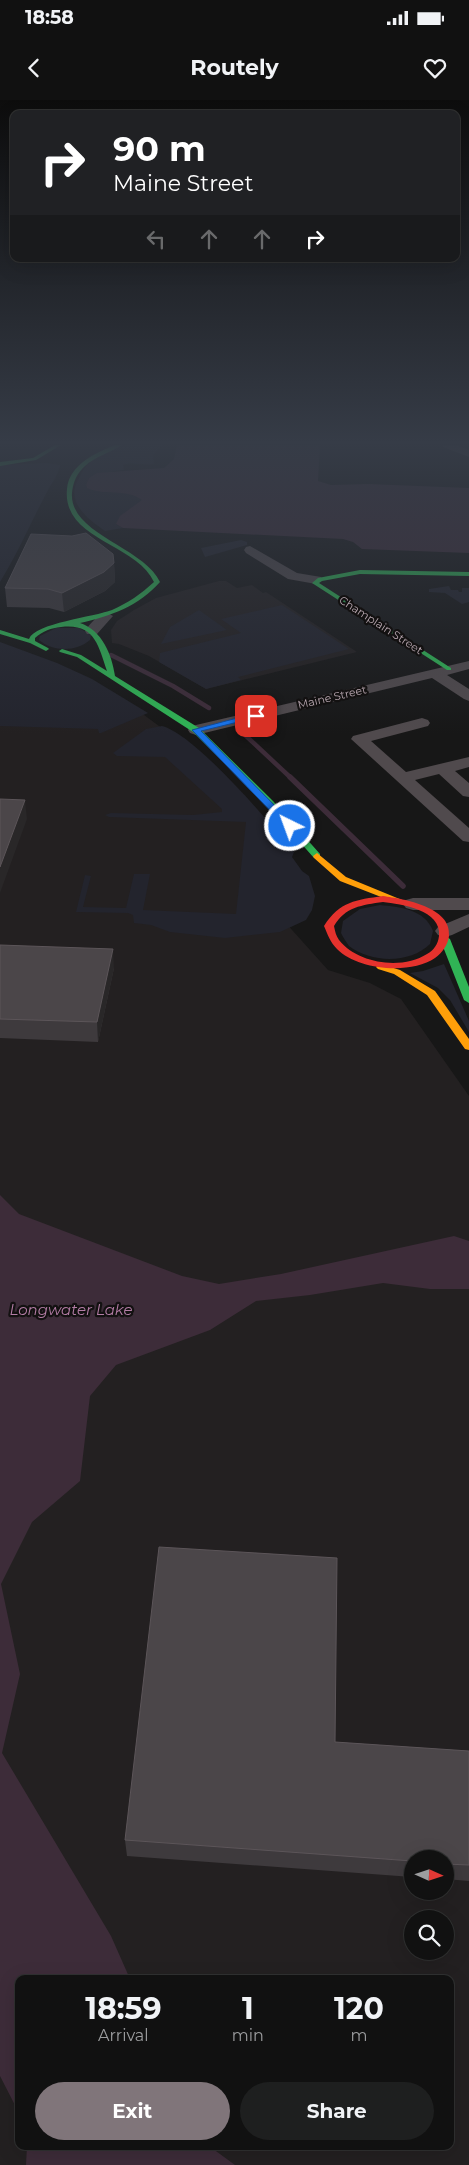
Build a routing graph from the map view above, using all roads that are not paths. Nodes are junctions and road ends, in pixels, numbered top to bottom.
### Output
1 (111, 541) edge
2 (250, 550) dead end
3 (469, 574) edge
4 (316, 580) junction
5 (106, 616) junction
6 (60, 625) junction
7 (45, 628) junction
8 (0, 630) edge
9 (94, 634) junction
10 (32, 642) junction
11 (62, 651) junction
12 (469, 665) edge
13 (442, 671) junction
14 (112, 675) junction
15 (469, 696) edge
16 (422, 722) dead end
17 (196, 730) junction
18 (469, 762) edge
19 (443, 769) junction
20 (404, 778) junction
21 (469, 792) edge
22 (469, 837) edge
23 (310, 850) junction
24 (321, 875) dead end
25 (404, 902) junction
26 (469, 904) edge
27 (469, 920) edge
28 (445, 935) junction
29 (368, 962) junction
30 (469, 1000) edge
31 (469, 1047) edge

1 - 5 street
2 - 4 street, Champlain Street
3 - 4 street, Champlain Street
4 - 13 street, Champlain Street
5 - 6 street
5 - 9 street
6 - 7 street
6 - 9 street
7 - 8 street
7 - 10 street
8 - 10 street
9 - 11 street
9 - 14 street
10 - 11 street
11 - 14 street
12 - 13 street, Maine Street
13 - 15 street
13 - 17 street, Maine Street
14 - 17 street
16 - 20 street
17 - 23 street
18 - 19 street
19 - 20 street
19 - 21 street
20 - 22 street
23 - 24 street
23 - 25 street
25 - 26 street
25 - 28 street
25 - 29 street
27 - 28 street
28 - 29 street
28 - 30 street
29 - 31 street

